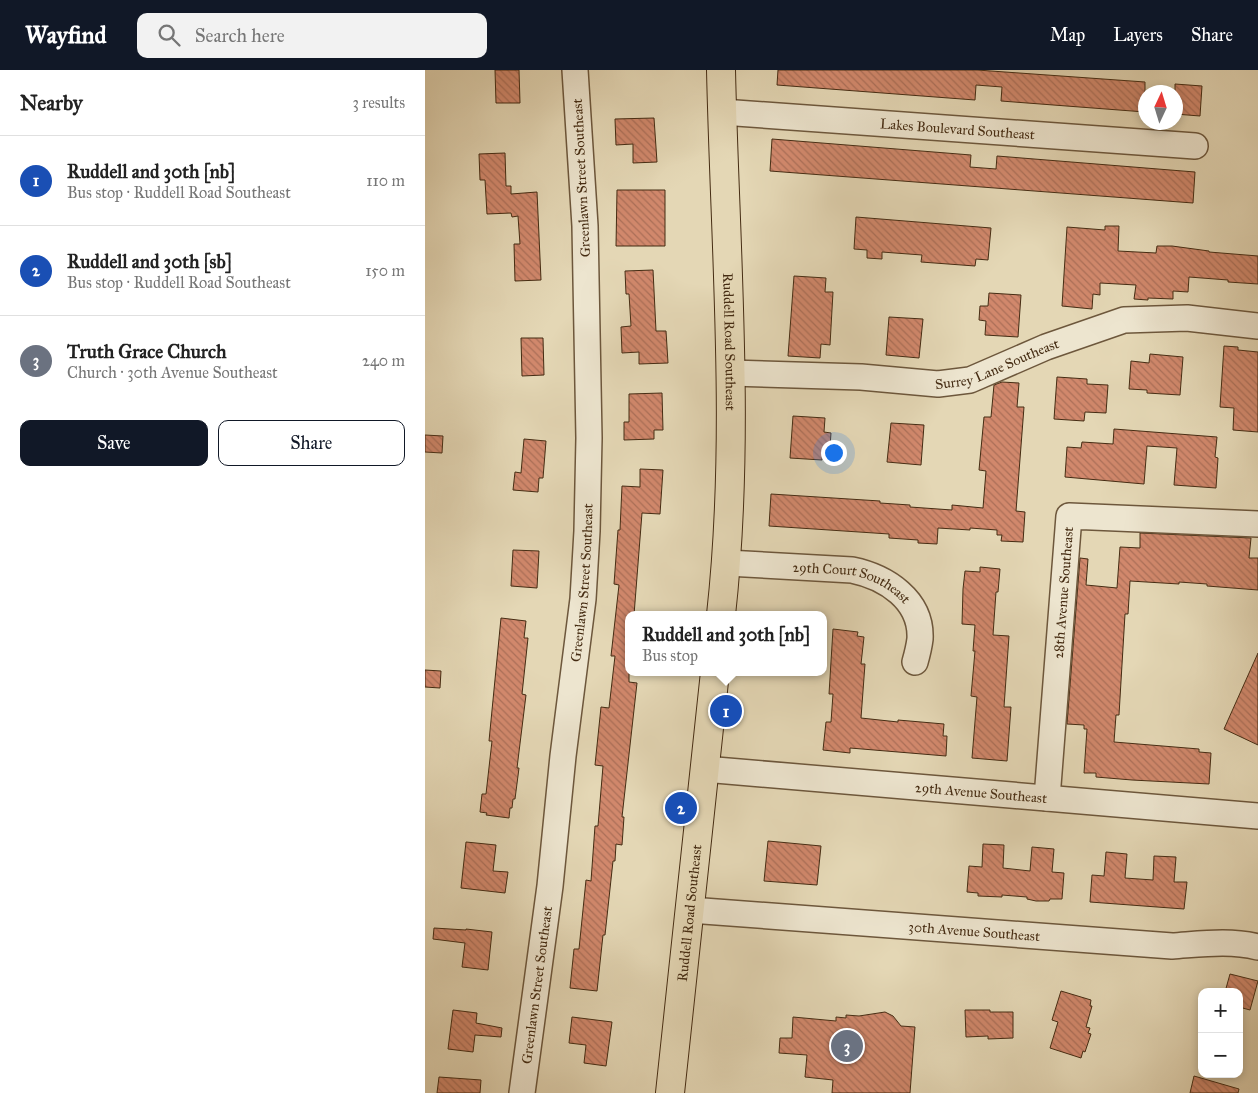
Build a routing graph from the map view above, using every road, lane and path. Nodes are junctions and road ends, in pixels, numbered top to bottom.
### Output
1 (575, 70) edge
2 (721, 70) edge
3 (722, 112) junction
4 (1195, 146) dead end
5 (1258, 326) edge
6 (731, 373) junction
7 (1258, 524) edge
8 (727, 563) junction
9 (721, 611) edge
10 (915, 662) dead end
11 (715, 676) edge
12 (704, 769) junction
13 (1047, 798) junction
14 (1258, 816) edge
15 (690, 910) junction
16 (1258, 948) edge
17 (522, 1093) edge
18 (670, 1093) edge

1 - 17 street, Greenlawn Street Southeast
2 - 3 main road, Ruddell Road Southeast
3 - 4 street, Lakes Boulevard Southeast
3 - 6 main road, Ruddell Road Southeast
5 - 6 street, Surrey Lane Southeast
6 - 8 main road, Ruddell Road Southeast
7 - 13 street, 28th Avenue Southeast
8 - 9 main road, Ruddell Road Southeast
8 - 10 street, 29th Court Southeast
11 - 12 main road, Ruddell Road Southeast
12 - 13 street, 29th Avenue Southeast
12 - 15 main road, Ruddell Road Southeast
13 - 14 street, 29th Avenue Southeast
15 - 16 street, 30th Avenue Southeast
15 - 18 main road, Ruddell Road Southeast

